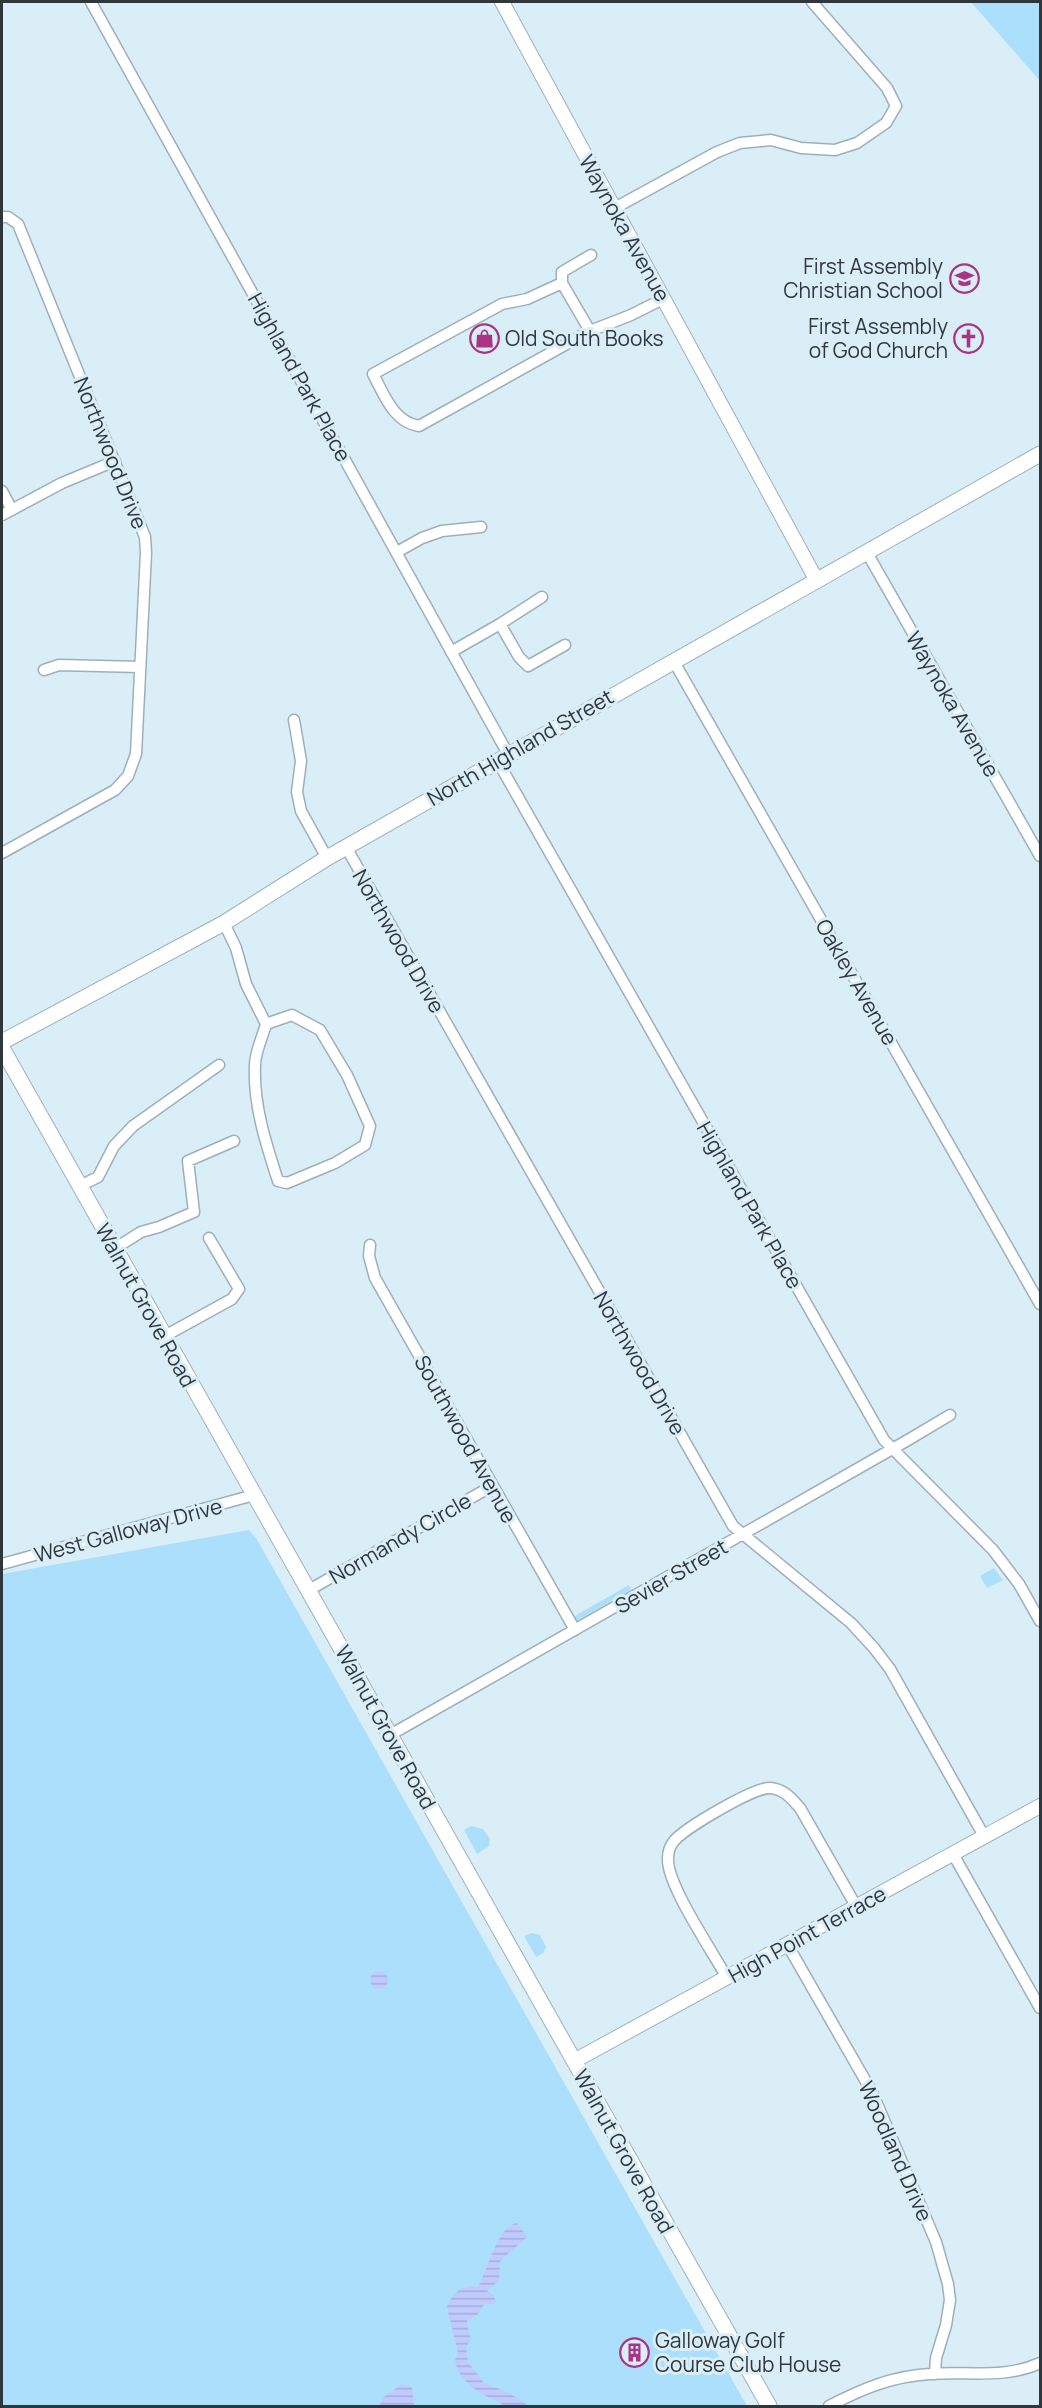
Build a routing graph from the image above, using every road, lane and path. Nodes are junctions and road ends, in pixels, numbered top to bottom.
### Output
1 (91, 2) edge
2 (505, 2) edge
3 (812, 2) edge
4 (614, 208) junction
5 (4, 217) edge
6 (591, 255) dead end
7 (562, 283) junction
8 (663, 299) junction
9 (590, 331) junction
10 (1041, 454) edge
11 (115, 461) junction
12 (2, 491) edge
13 (7, 512) edge
14 (481, 527) dead end
15 (866, 551) junction
16 (398, 552) junction
17 (817, 582) junction
18 (542, 597) dead end
19 (500, 624) junction
20 (565, 645) dead end
21 (451, 652) junction
22 (673, 660) junction
23 (140, 667) junction
24 (44, 670) dead end
25 (294, 720) dead end
26 (502, 757) junction
27 (346, 847) junction
28 (2, 853) edge
29 (1041, 856) edge
30 (327, 858) junction
31 (224, 923) junction
32 (266, 1024) junction
33 (2, 1042) edge
34 (2, 1048) edge
35 (219, 1065) dead end
36 (234, 1141) dead end
37 (80, 1186) junction
38 (209, 1238) dead end
39 (370, 1245) dead end
40 (114, 1249) junction
41 (1041, 1304) edge
42 (163, 1337) junction
43 (950, 1414) dead end
44 (891, 1449) junction
45 (492, 1486) junction
46 (254, 1495) junction
47 (741, 1535) junction
48 (2, 1564) edge
49 (309, 1590) junction
50 (1041, 1621) edge
51 (575, 1630) junction
52 (390, 1735) junction
53 (1041, 1806) edge
54 (984, 1836) junction
55 (953, 1854) junction
56 (856, 1906) junction
57 (787, 1944) junction
58 (727, 1978) junction
59 (1041, 2008) edge
60 (574, 2061) junction
61 (1041, 2363) edge
62 (935, 2374) junction
63 (769, 2406) edge
64 (829, 2406) edge

1 - 16 street, Highland Park Place
2 - 4 street, Waynoka Avenue
3 - 4 street
4 - 8 street, Waynoka Avenue
5 - 11 street, Northwood Drive
6 - 7 street
7 - 9 street
7 - 9 street
8 - 9 street
8 - 17 street, Waynoka Avenue
10 - 15 main road, North Highland Street
11 - 13 street
11 - 23 street, Northwood Drive
12 - 13 street
14 - 16 street
15 - 17 main road, North Highland Street
15 - 29 street, Waynoka Avenue
16 - 21 street, Highland Park Place
17 - 22 main road, North Highland Street
18 - 19 street
19 - 20 street
19 - 21 street
21 - 26 street, Highland Park Place
22 - 26 main road, North Highland Street
22 - 41 street, Oakley Avenue
23 - 24 street
23 - 28 street, Northwood Drive
25 - 30 street
26 - 27 main road, North Highland Street
26 - 44 street, Highland Park Place
27 - 30 main road, North Highland Street
27 - 47 street, Northwood Drive
30 - 31 main road, North Highland Street
31 - 32 street
31 - 33 main road, North Highland Street
32 - 32 street
34 - 37 main road, Walnut Grove Road
35 - 37 street
36 - 40 street
37 - 40 main road, Walnut Grove Road
38 - 42 street
39 - 45 street, Southwood Avenue
40 - 42 main road, Walnut Grove Road
42 - 46 main road, Walnut Grove Road
43 - 44 street, Sevier Street
44 - 47 street, Sevier Street
44 - 50 street, Highland Park Place
45 - 49 street, Normandy Circle
45 - 51 street, Southwood Avenue
46 - 48 street, West Galloway Drive
46 - 49 main road, Walnut Grove Road
47 - 51 street, Sevier Street
47 - 54 street, Northwood Drive
49 - 52 main road, Walnut Grove Road
51 - 52 street, Sevier Street
52 - 60 main road, Walnut Grove Road
53 - 54 street, High Point Terrace
54 - 55 street, High Point Terrace
55 - 56 street, High Point Terrace
55 - 59 street
56 - 57 street, High Point Terrace
56 - 58 street
57 - 58 street, High Point Terrace
57 - 62 street, Woodland Drive
58 - 60 street, High Point Terrace
60 - 63 main road, Walnut Grove Road
61 - 62 street
62 - 64 street

